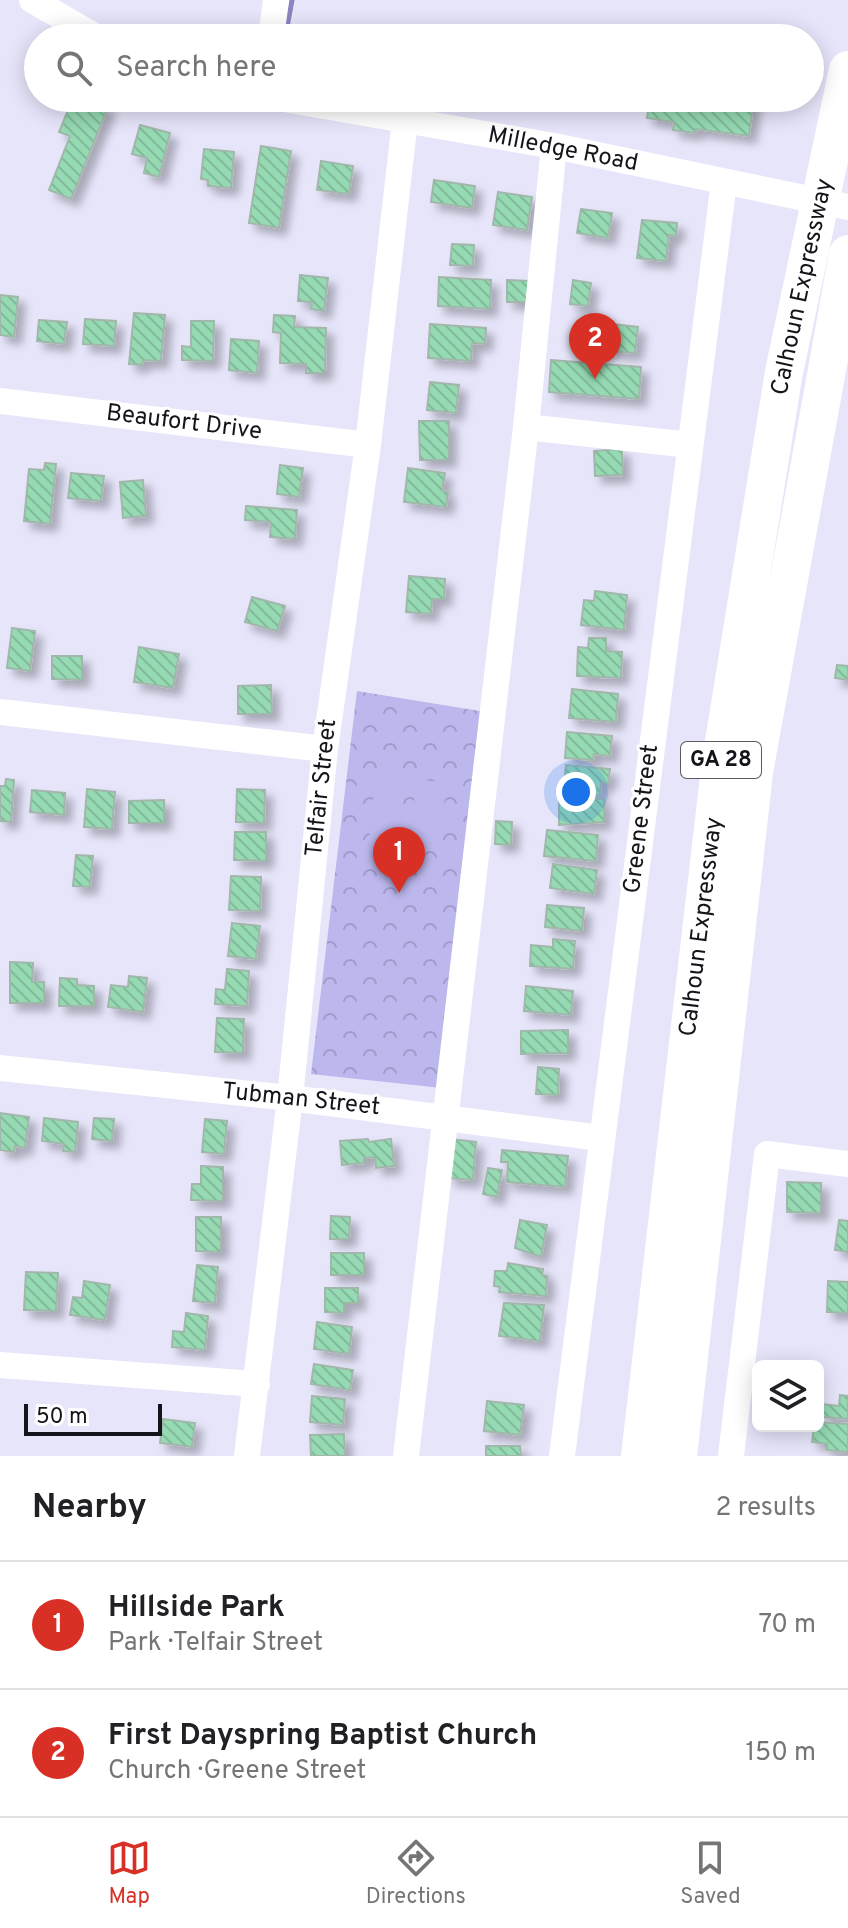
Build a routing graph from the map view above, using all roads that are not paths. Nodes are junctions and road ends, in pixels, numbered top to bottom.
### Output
1 (32, 0) edge
2 (276, 0) edge
3 (74, 24) edge
4 (273, 24) edge
5 (848, 70) edge
6 (359, 112) edge
7 (405, 120) junction
8 (554, 146) junction
9 (724, 182) junction
10 (848, 207) edge
11 (848, 254) edge
12 (0, 401) edge
13 (526, 427) junction
14 (368, 445) junction
15 (690, 445) junction
16 (0, 712) edge
17 (325, 749) junction
18 (0, 1068) edge
19 (290, 1098) junction
20 (447, 1117) junction
21 (601, 1138) junction
22 (848, 1164) edge
23 (0, 1365) edge
24 (257, 1384) junction
25 (247, 1456) edge
26 (406, 1456) edge
27 (562, 1456) edge
28 (640, 1456) edge
29 (678, 1456) edge
30 (731, 1456) edge

1 - 3 street
2 - 4 street
5 - 28 highway, Calhoun Expressway / GA 28
6 - 7 street, Milledge Road
7 - 8 street, Milledge Road
7 - 14 street, Telfair Street
8 - 9 street, Milledge Road
8 - 13 street
9 - 10 street, Milledge Road
9 - 15 street, Greene Street
11 - 29 highway, Calhoun Expressway / GA 28
12 - 14 street, Beaufort Drive
13 - 15 street
13 - 20 street
14 - 17 street, Telfair Street
15 - 21 street, Greene Street
16 - 17 street
17 - 19 street, Telfair Street
18 - 19 street, Tubman Street
19 - 20 street, Tubman Street
19 - 24 street, Telfair Street
20 - 21 street, Tubman Street
20 - 26 street
21 - 27 street, Greene Street
22 - 30 street
23 - 24 street
24 - 25 street, Telfair Street

